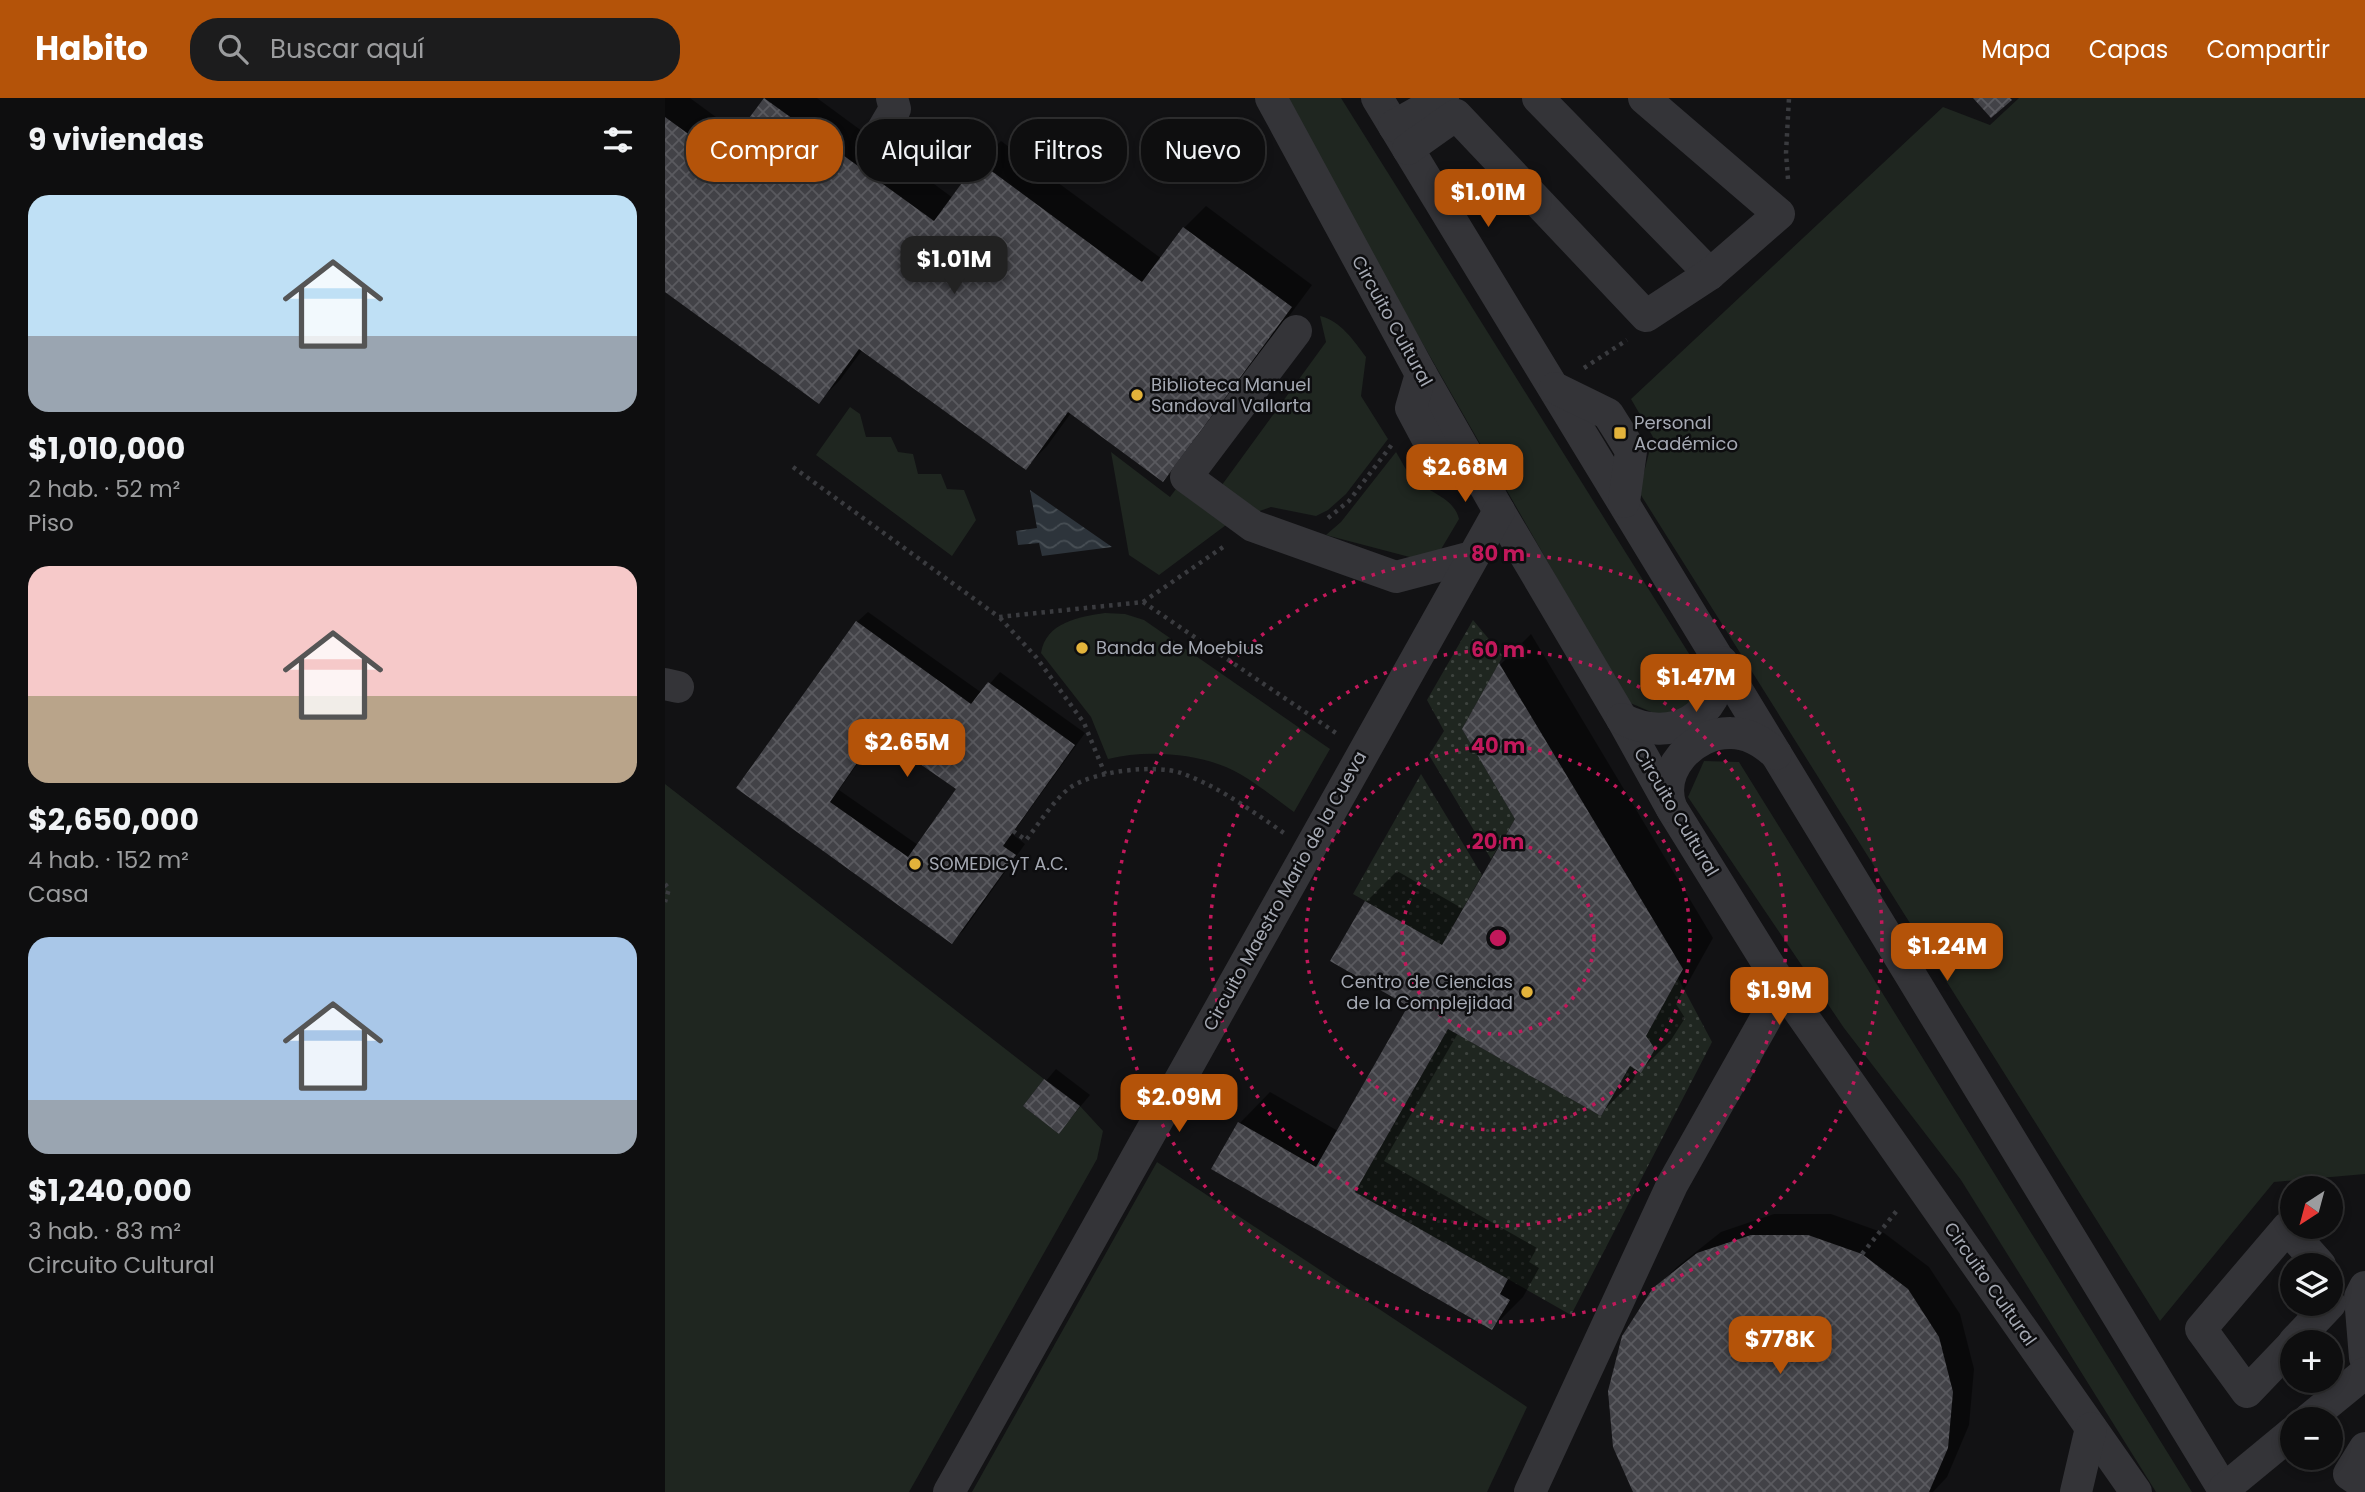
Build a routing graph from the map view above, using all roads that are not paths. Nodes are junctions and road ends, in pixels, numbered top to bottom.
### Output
1 (892, 98) edge
2 (1377, 98) edge
3 (1443, 98) edge
4 (1538, 98) edge
5 (1644, 98) edge
6 (1271, 99) edge
7 (889, 119) edge
8 (1401, 138) junction
9 (1710, 274) junction
10 (1296, 331) dead end
11 (1421, 374) junction
12 (1478, 472) junction
13 (1499, 512) junction
14 (1472, 557) junction
15 (1722, 662) junction
16 (1622, 719) junction
17 (1784, 766) junction
18 (1672, 809) junction
19 (1783, 988) junction
20 (2309, 1253) edge
21 (2343, 1293) edge
22 (2320, 1316) edge
23 (2306, 1330) edge
24 (2280, 1357) edge
25 (2365, 1358) edge
26 (2365, 1373) edge
27 (2324, 1407) edge
28 (2091, 1428) junction
29 (2280, 1443) edge
30 (2365, 1448) edge
31 (2365, 1485) edge
32 (2225, 1490) edge
33 (950, 1492) edge
34 (1530, 1492) edge
35 (2076, 1492) edge
36 (2136, 1492) edge

1 - 7 street
2 - 8 street
3 - 8 street
4 - 9 street
5 - 9 street
6 - 11 street, Circuito Cultural
8 - 9 street
8 - 15 street
10 - 14 street
11 - 12 street, Circuito Cultural
11 - 12 street
12 - 13 street, Circuito Cultural
13 - 14 street, Circuito Maestro Mario de la Cueva
13 - 16 street, Circuito Cultural
14 - 33 street, Circuito Maestro Mario de la Cueva
15 - 16 street
15 - 17 street
16 - 18 street, Circuito Cultural
17 - 18 street
17 - 32 street
18 - 19 street, Circuito Cultural
19 - 28 street, Circuito Cultural
19 - 34 street
20 - 24 street
21 - 25 street
22 - 23 street
26 - 27 street
28 - 35 street
28 - 36 street, Circuito Cultural
29 - 32 street
30 - 31 street

